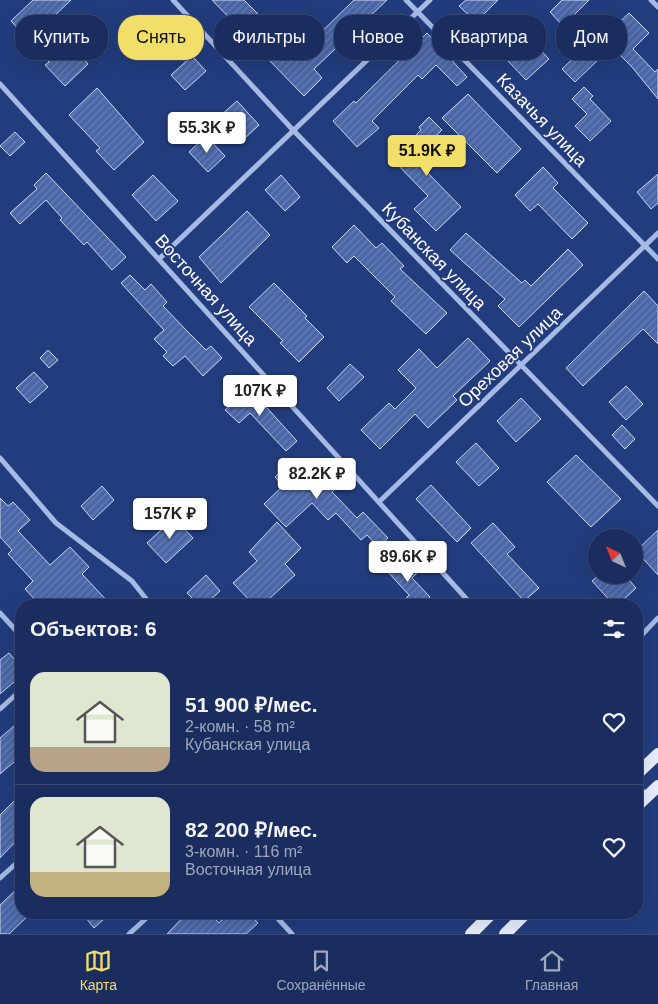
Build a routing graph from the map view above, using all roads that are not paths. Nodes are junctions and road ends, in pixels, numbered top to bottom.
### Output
1 (173, 0) edge
2 (406, 0) edge
3 (430, 0) edge
4 (651, 0) edge
5 (658, 7) edge
6 (417, 12) junction
7 (0, 84) edge
8 (294, 130) junction
9 (658, 232) edge
10 (645, 245) junction
11 (159, 259) junction
12 (658, 259) edge
13 (520, 366) junction
14 (0, 458) edge
15 (380, 501) junction
16 (658, 506) edge
17 (146, 599) edge
18 (467, 599) edge
19 (0, 613) edge
20 (658, 618) edge
21 (15, 629) edge
22 (643, 634) edge
23 (15, 695) edge
24 (0, 709) edge
25 (658, 754) edge
26 (643, 768) edge
27 (658, 786) edge
28 (643, 791) edge
29 (648, 796) junction
30 (643, 801) edge
31 (15, 864) edge
32 (0, 878) edge
33 (145, 919) edge
34 (278, 919) edge
35 (486, 919) edge
36 (520, 919) edge
37 (129, 934) edge
38 (292, 934) edge
39 (471, 934) edge
40 (505, 934) edge

1 - 8 street, Кубанская улица
2 - 6 street, Казачья улица
3 - 6 street
4 - 5 street
6 - 8 street
6 - 10 street, Казачья улица
7 - 11 street, Восточная улица
8 - 11 street
8 - 13 street, Кубанская улица
9 - 10 street, Ореховая улица
10 - 12 street, Казачья улица
10 - 13 street, Ореховая улица
11 - 15 street, Восточная улица
13 - 15 street, Ореховая улица
13 - 16 street, Кубанская улица
14 - 17 street
15 - 18 street, Восточная улица
19 - 21 street
20 - 22 street
23 - 24 street
25 - 26 main road
27 - 29 main road
28 - 29 street
29 - 30 main road
31 - 32 street
33 - 37 street
34 - 38 street
35 - 39 main road
36 - 40 main road

